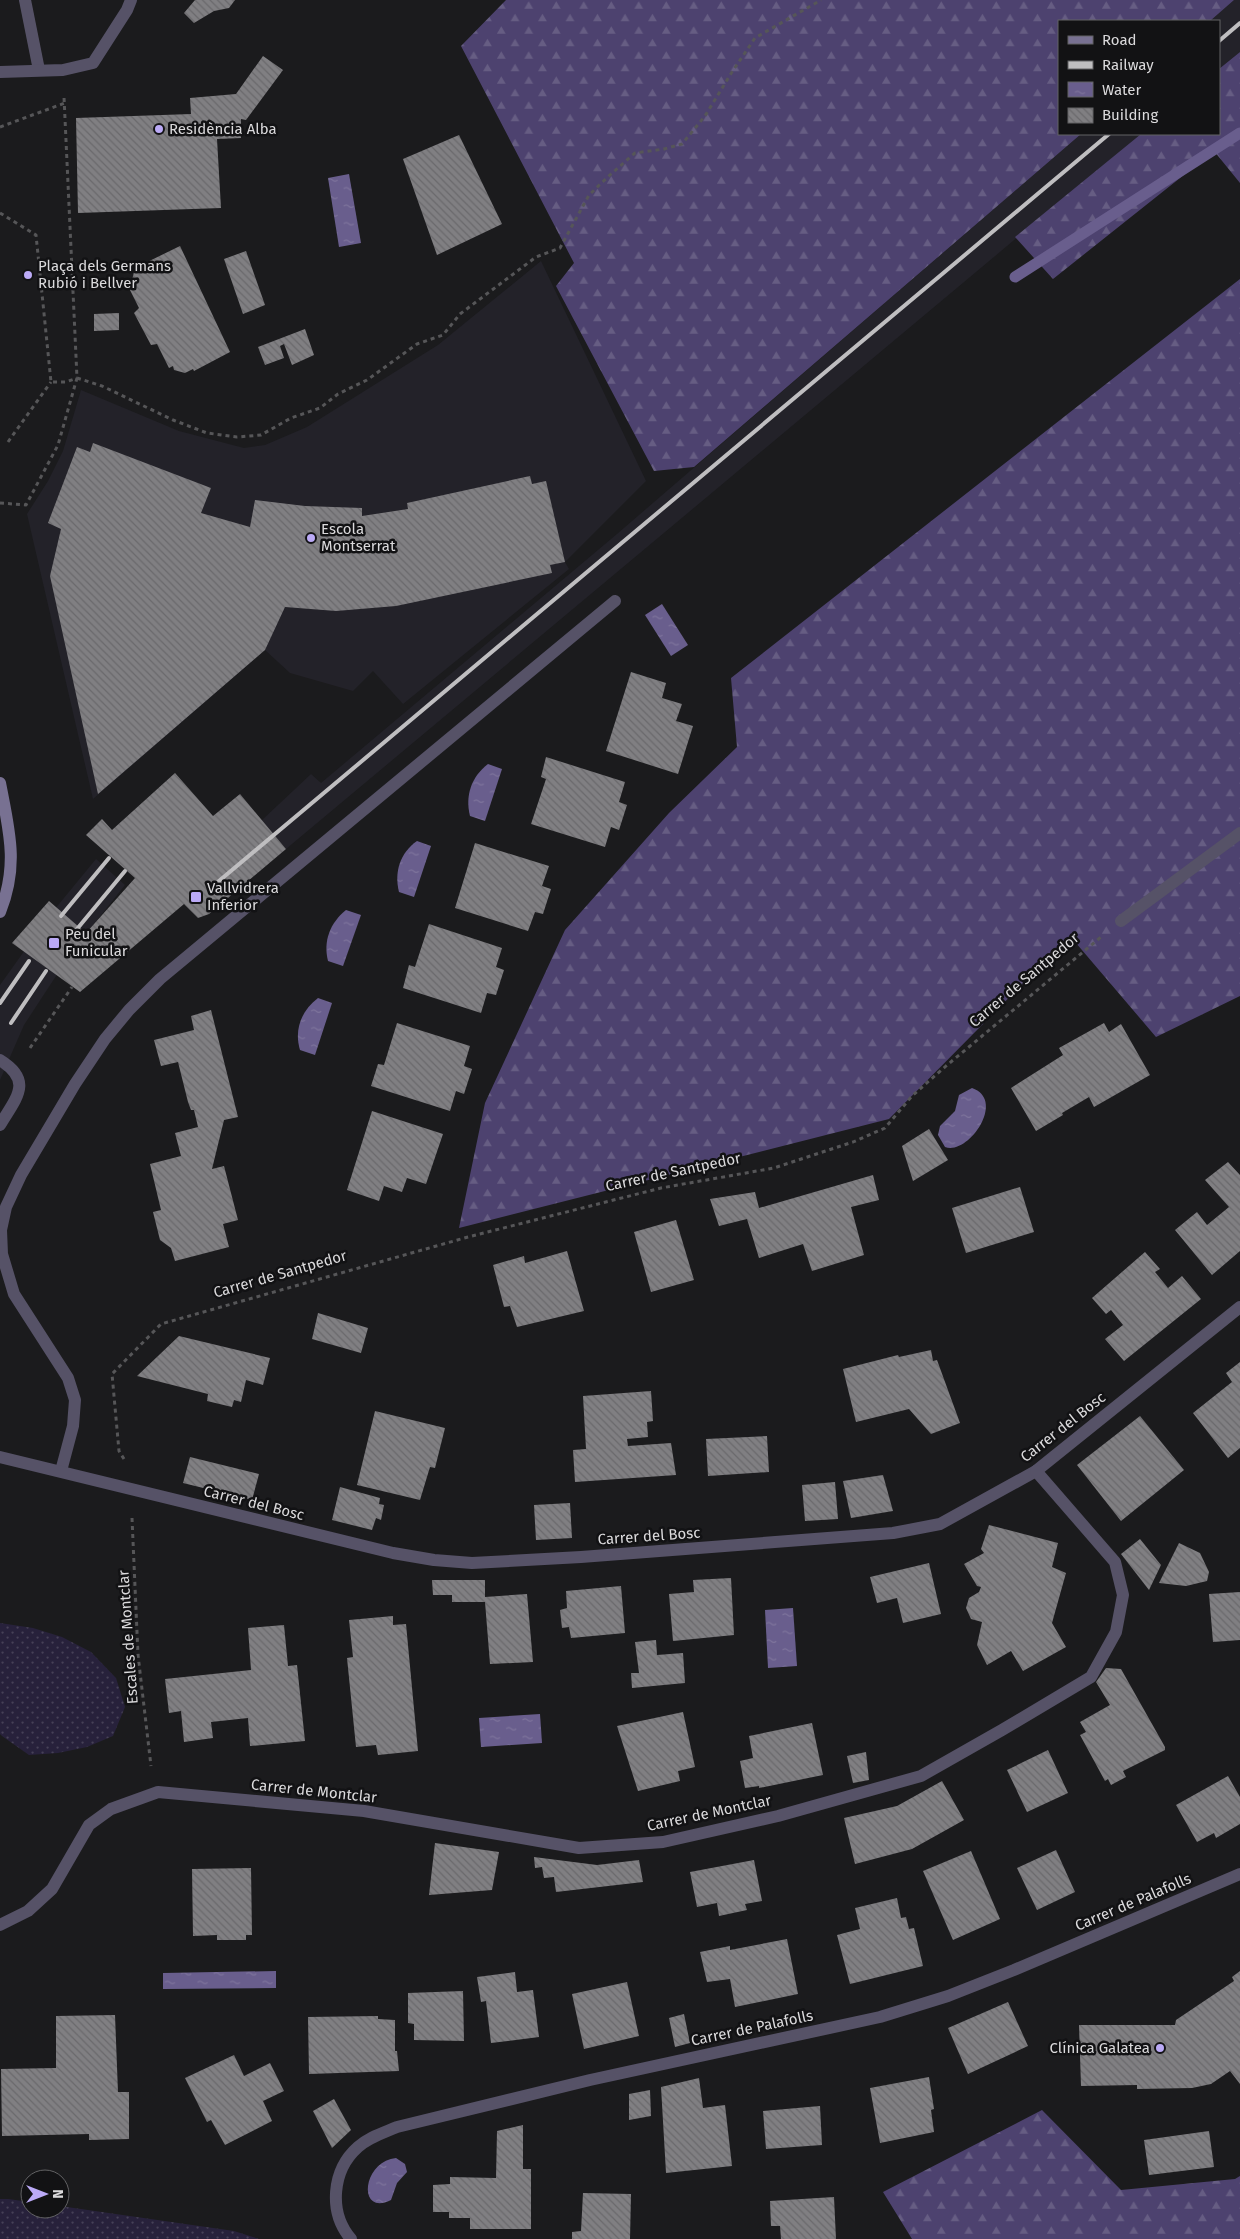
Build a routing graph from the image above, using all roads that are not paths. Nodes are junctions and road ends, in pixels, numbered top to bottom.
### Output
1 (25, 0) edge
2 (131, 0) edge
3 (39, 70) junction
4 (0, 72) edge
5 (615, 601) dead end
6 (0, 783) edge
7 (1240, 833) edge
8 (0, 912) edge
9 (1120, 921) road end
10 (0, 1060) edge
11 (0, 1125) edge
12 (1240, 1307) edge
13 (0, 1456) edge
14 (61, 1471) junction
15 (1036, 1471) junction
16 (1240, 1874) edge
17 (0, 1925) edge
18 (351, 2239) edge

1 - 3 street
2 - 3 street
3 - 4 street
5 - 14 street
6 - 8 main road
7 - 9 street
10 - 11 street
12 - 15 street, Carrer del Bosc
13 - 14 street, Carrer del Bosc
14 - 15 street, Carrer del Bosc
15 - 17 street, Carrer de Montclar
16 - 18 street, Carrer de Palafolls

